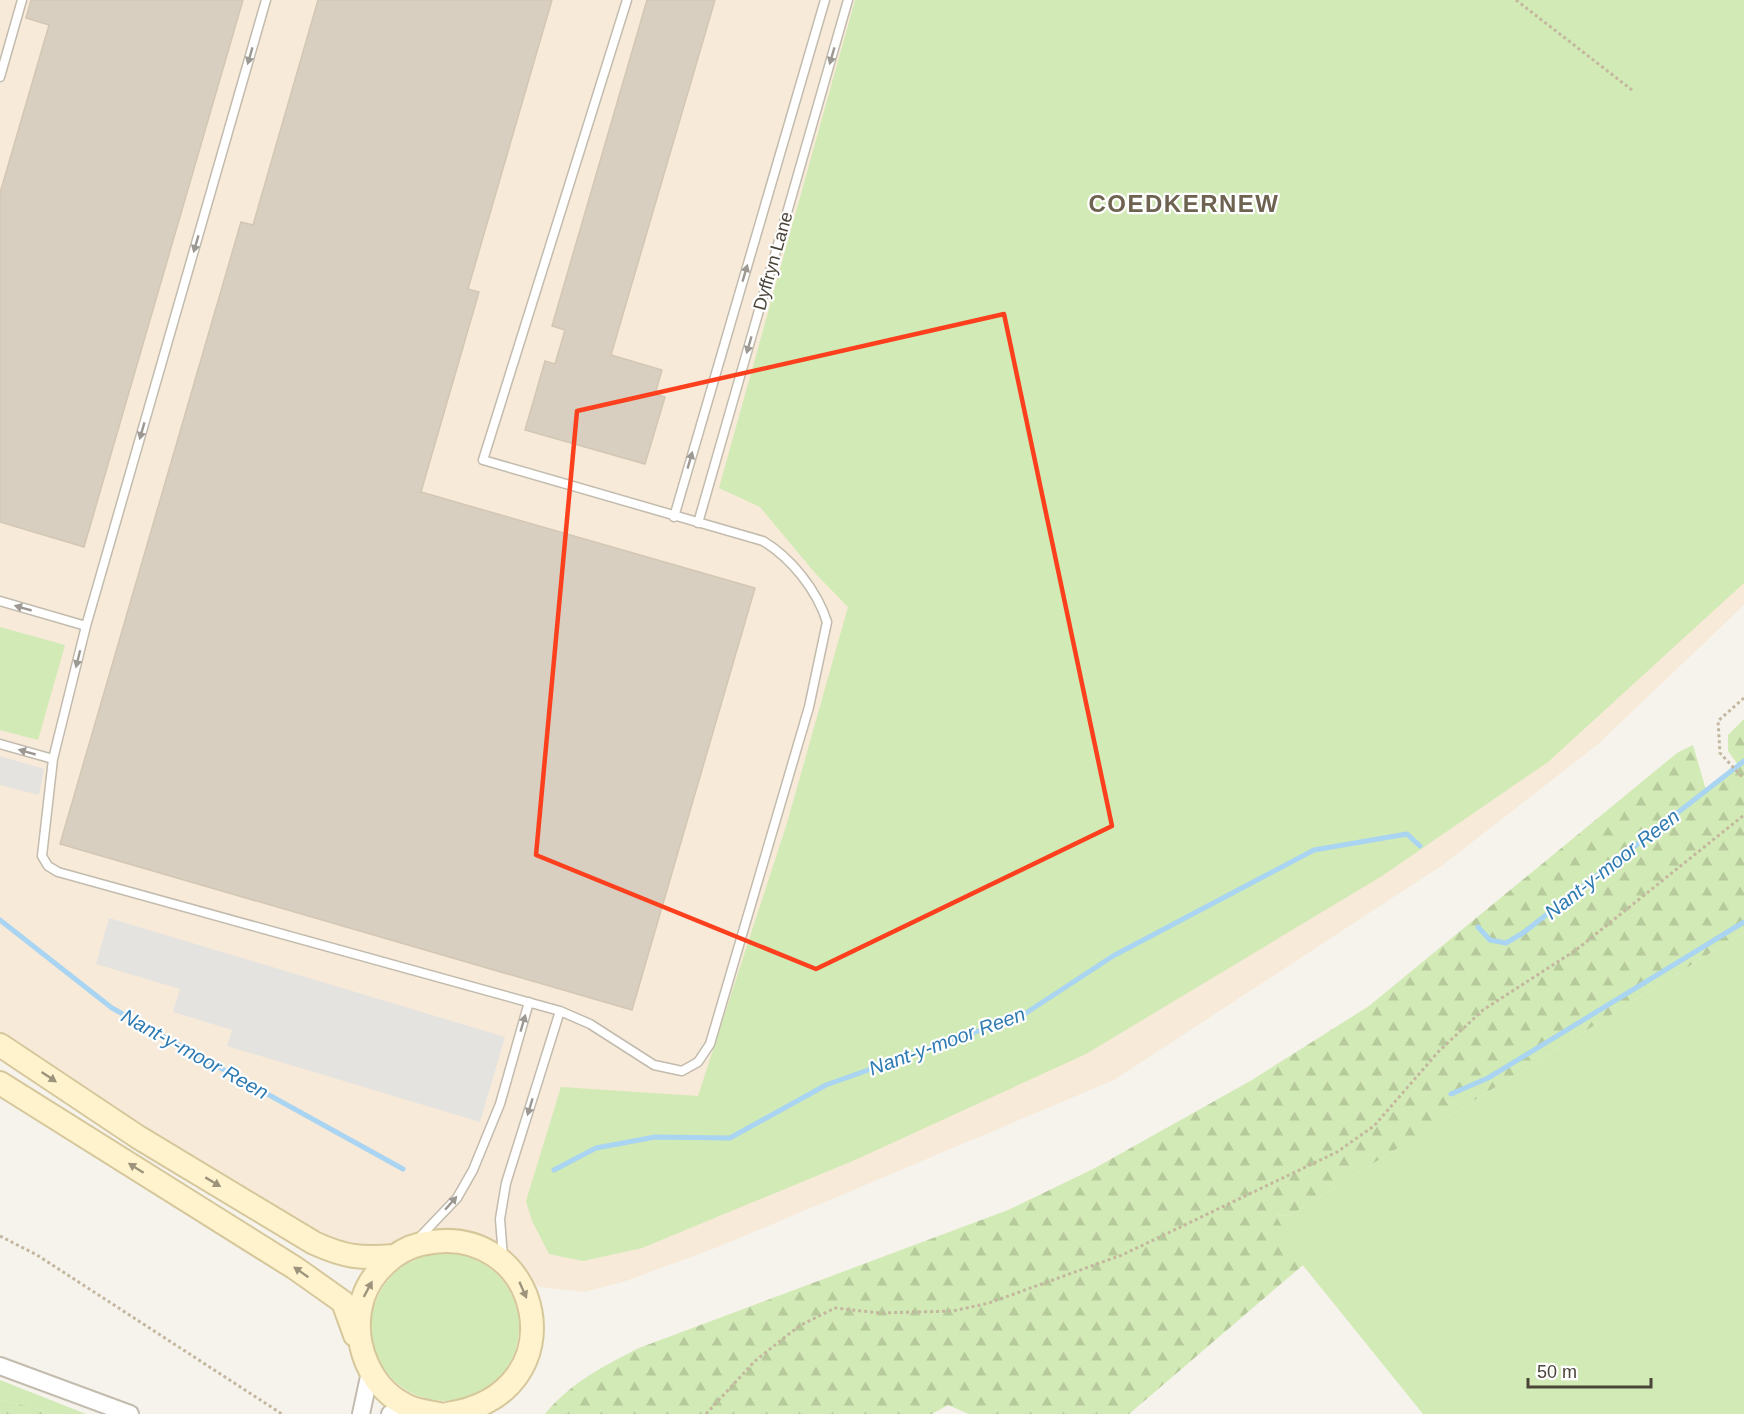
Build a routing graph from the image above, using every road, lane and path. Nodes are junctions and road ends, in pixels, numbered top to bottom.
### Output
1 (22, 0) edge
2 (266, 0) edge
3 (627, 0) edge
4 (825, 0) edge
5 (847, 0) edge
6 (1516, 0) edge
7 (0, 77) edge
8 (1632, 90) dead end
9 (674, 517) junction
10 (698, 523) junction
11 (0, 601) edge
12 (86, 626) junction
13 (1744, 698) edge
14 (0, 744) edge
15 (54, 759) junction
16 (1744, 780) edge
17 (1744, 815) edge
18 (529, 1002) junction
19 (560, 1011) junction
20 (0, 1045) edge
21 (0, 1083) edge
22 (0, 1236) edge
23 (403, 1251) junction
24 (503, 1261) junction
25 (360, 1347) junction
26 (0, 1366) edge
27 (370, 1372) junction
28 (412, 1408) junction
29 (130, 1414) edge
30 (282, 1414) edge
31 (361, 1414) edge
32 (390, 1414) edge
33 (438, 1414) edge
34 (447, 1414) edge
35 (706, 1414) edge

1 - 7 lane
2 -> 12 lane
3 - 9 lane
9 -> 4 lane, Dyffryn Lane
5 -> 10 lane, Dyffryn Lane
6 - 8 path
9 - 10 lane
10 - 19 lane
12 -> 11 lane
12 -> 15 lane
13 - 16 path
15 -> 14 lane
15 - 18 lane
17 - 35 path
18 - 19 lane
23 -> 18 lane
19 -> 24 lane
20 -> 23 street
25 -> 21 street
22 - 30 path
23 - 24 street
25 -> 23 street
24 -> 34 street
25 - 27 street
26 - 29 street
27 - 28 street
27 - 31 street
28 - 32 street
28 - 33 street

